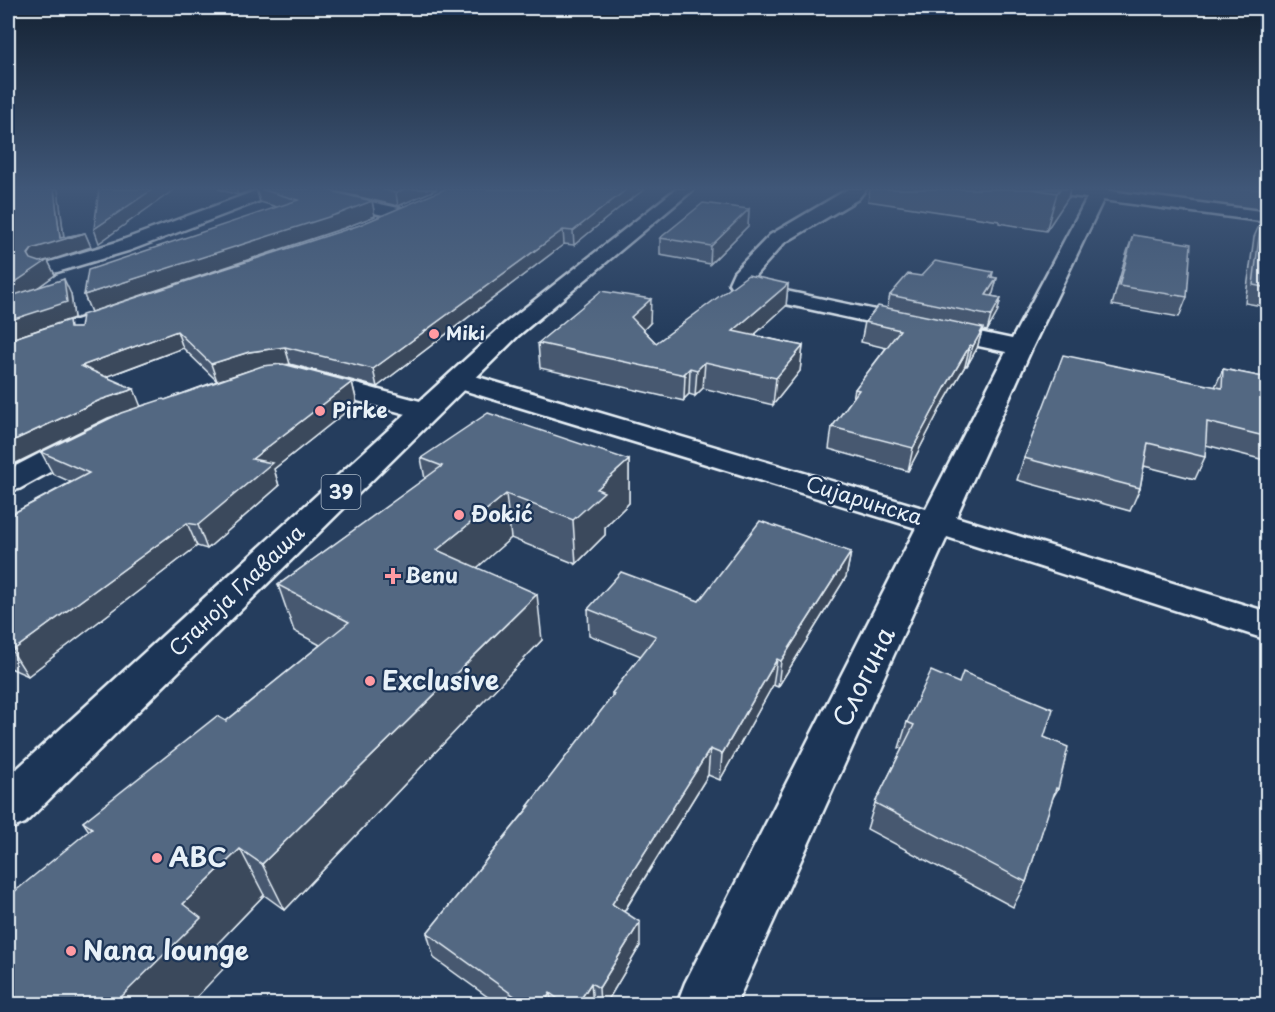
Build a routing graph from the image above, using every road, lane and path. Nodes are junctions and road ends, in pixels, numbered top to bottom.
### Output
1 (150, 236) edge
2 (627, 236) edge
3 (780, 236) edge
4 (1076, 236) edge
5 (47, 269) edge
6 (141, 305) edge
7 (1020, 348) junction
8 (8, 350) edge
9 (290, 374) edge
10 (459, 380) junction
11 (424, 411) junction
12 (109, 430) edge
13 (8, 482) edge
14 (938, 523) junction
15 (1268, 626) edge
16 (8, 808) edge
17 (706, 1005) edge

1 - 5 street
2 - 10 street, Станоја Главаша / 39
3 - 7 street
4 - 7 street, Слогина
6 - 8 street
7 - 14 street, Слогина
9 - 11 street
10 - 11 street, Станоја Главаша / 39
10 - 14 street, Сијаринска
11 - 16 street, Станоја Главаша / 39
12 - 13 street
14 - 15 street, Сијаринска
14 - 17 street, Слогина

